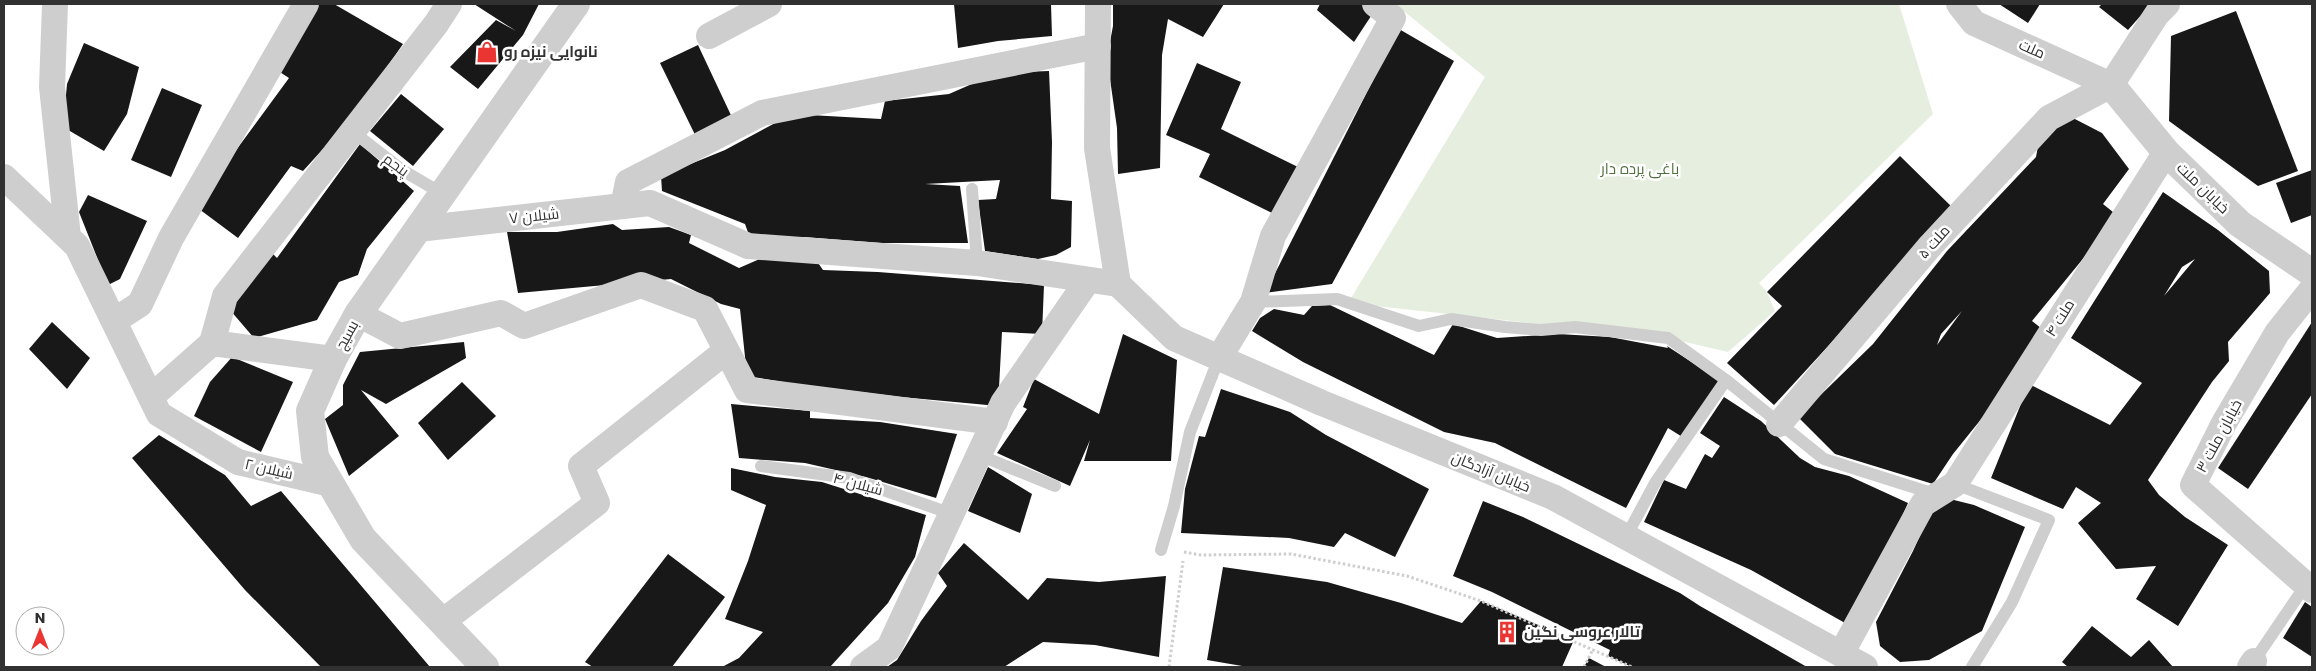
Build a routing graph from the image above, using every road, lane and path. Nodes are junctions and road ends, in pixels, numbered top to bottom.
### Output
1 (55, 4) edge
2 (306, 4) edge
3 (449, 4) edge
4 (576, 4) edge
5 (769, 4) edge
6 (1098, 4) edge
7 (1375, 4) edge
8 (1959, 4) edge
9 (2167, 4) edge
10 (709, 36) dead end
11 (1098, 46) junction
12 (2111, 85) junction
13 (352, 131) junction
14 (2166, 152) junction
15 (4, 177) edge
16 (972, 190) dead end
17 (443, 194) junction
18 (623, 206) junction
19 (418, 229) junction
20 (68, 237) junction
21 (977, 263) junction
22 (2312, 273) edge
23 (1088, 280) junction
24 (1118, 284) junction
25 (2312, 289) edge
26 (1253, 302) junction
27 (358, 314) junction
28 (114, 321) junction
29 (212, 343) junction
30 (726, 351) junction
31 (1219, 358) junction
32 (333, 359) junction
33 (1726, 380) junction
34 (155, 406) junction
35 (995, 422) junction
36 (1779, 424) junction
37 (979, 455) junction
38 (761, 466) dead end
39 (331, 484) junction
40 (1056, 486) dead end
41 (1946, 490) junction
42 (952, 514) junction
43 (1626, 537) junction
44 (1161, 550) dead end
45 (1184, 552) dead end
46 (1201, 554) dead end
47 (2309, 588) edge
48 (442, 622) junction
49 (1593, 649) junction
50 (1841, 654) junction
51 (2252, 664) edge
52 (485, 667) edge
53 (863, 667) edge
54 (1169, 667) edge
55 (1584, 667) edge
56 (1632, 667) edge
57 (1866, 667) edge
58 (1972, 667) edge

1 - 20 street
2 - 28 street
3 - 13 street
4 - 17 street, بسیج
5 - 10 street
6 - 11 street
7 - 26 street
8 - 12 street, ملت
9 - 12 street
11 - 18 street
11 - 24 street
12 - 14 street, خیابان ملت
12 - 36 street, ملت ۵
13 - 17 lane, پنجم
13 - 29 street
14 - 22 street, خیابان ملت
14 - 41 street, ملت ۴
15 - 20 street
16 - 21 lane
17 - 19 street, بسیج
18 - 19 street, شیلان ۷
18 - 21 street, شیلان ۷
19 - 27 street, بسیج
20 - 28 street
21 - 23 street
23 - 24 street
23 - 35 street
24 - 31 street, خیابان آزادگان
25 - 47 street, خیابان ملت ۳
26 - 31 street
26 - 33 lane
27 - 30 street
27 - 32 street, بسیج
28 - 34 street
29 - 32 street
29 - 34 street
30 - 35 street
30 - 48 street
31 - 43 street, خیابان آزادگان
31 - 44 lane
32 - 39 street, بسیج
33 - 36 lane
33 - 43 lane
34 - 39 street, شیلان ۲
35 - 37 street
36 - 41 lane
37 - 40 lane
37 - 42 street
38 - 42 lane, شیلان ۴
39 - 48 street, بسیج
41 - 50 street, ملت ۴
41 - 58 lane
42 - 53 street
43 - 50 street, خیابان آزادگان
45 - 54 path
46 - 49 path
47 - 51 lane
48 - 52 street, بسیج
49 - 55 path
49 - 56 path
50 - 57 street, خیابان آزادگان

